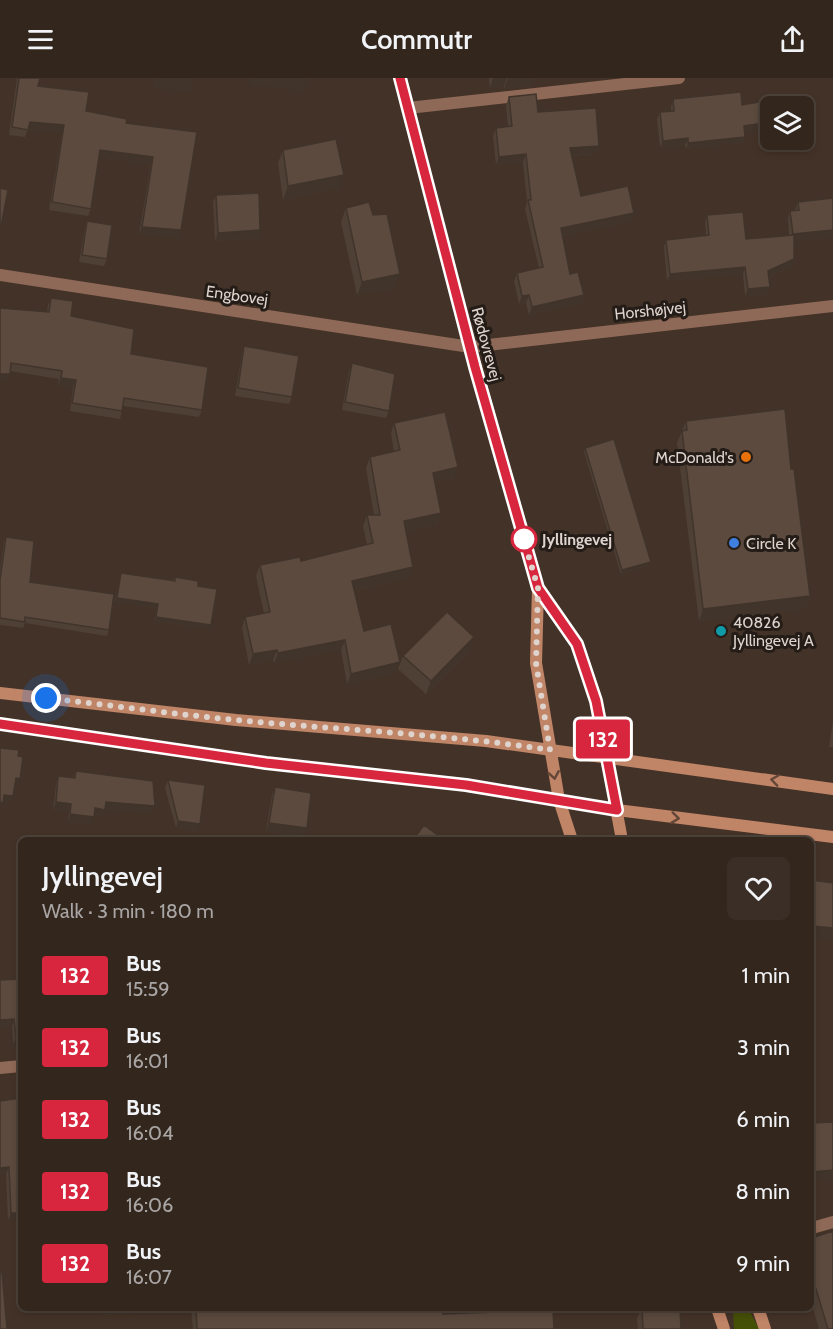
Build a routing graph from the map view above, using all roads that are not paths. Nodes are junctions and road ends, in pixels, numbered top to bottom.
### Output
1 (400, 78) edge
2 (680, 78) edge
3 (408, 108) junction
4 (0, 275) edge
5 (833, 306) edge
6 (470, 347) junction
7 (538, 588) junction
8 (0, 693) edge
9 (0, 724) edge
10 (550, 750) junction
11 (607, 759) junction
12 (833, 789) edge
13 (559, 800) junction
14 (617, 810) junction
15 (571, 837) edge
16 (622, 837) edge
17 (833, 837) edge
18 (18, 1066) edge
19 (0, 1068) edge
20 (833, 1222) edge
21 (814, 1227) edge
22 (718, 1311) edge
23 (759, 1311) edge
24 (724, 1329) edge
25 (765, 1329) edge

1 - 3 street, Rødovrevej
2 - 3 street
3 - 6 street, Rødovrevej
4 - 6 street, Engbovej
5 - 6 street, Horshøjvej
6 - 7 street, Rødovrevej
7 - 10 street, Rødovrevej
7 - 11 street, Rødovrevej
8 - 10 street
9 - 13 street
10 - 11 street
10 -> 13 street, Rødovrevej
12 -> 11 street
11 - 14 street, Rødovrevej
13 - 14 street
13 - 15 street, Rødovrevej
14 - 16 street, Rødovrevej
14 -> 17 street
18 - 19 street
20 - 21 street
22 - 24 street
23 - 25 street

